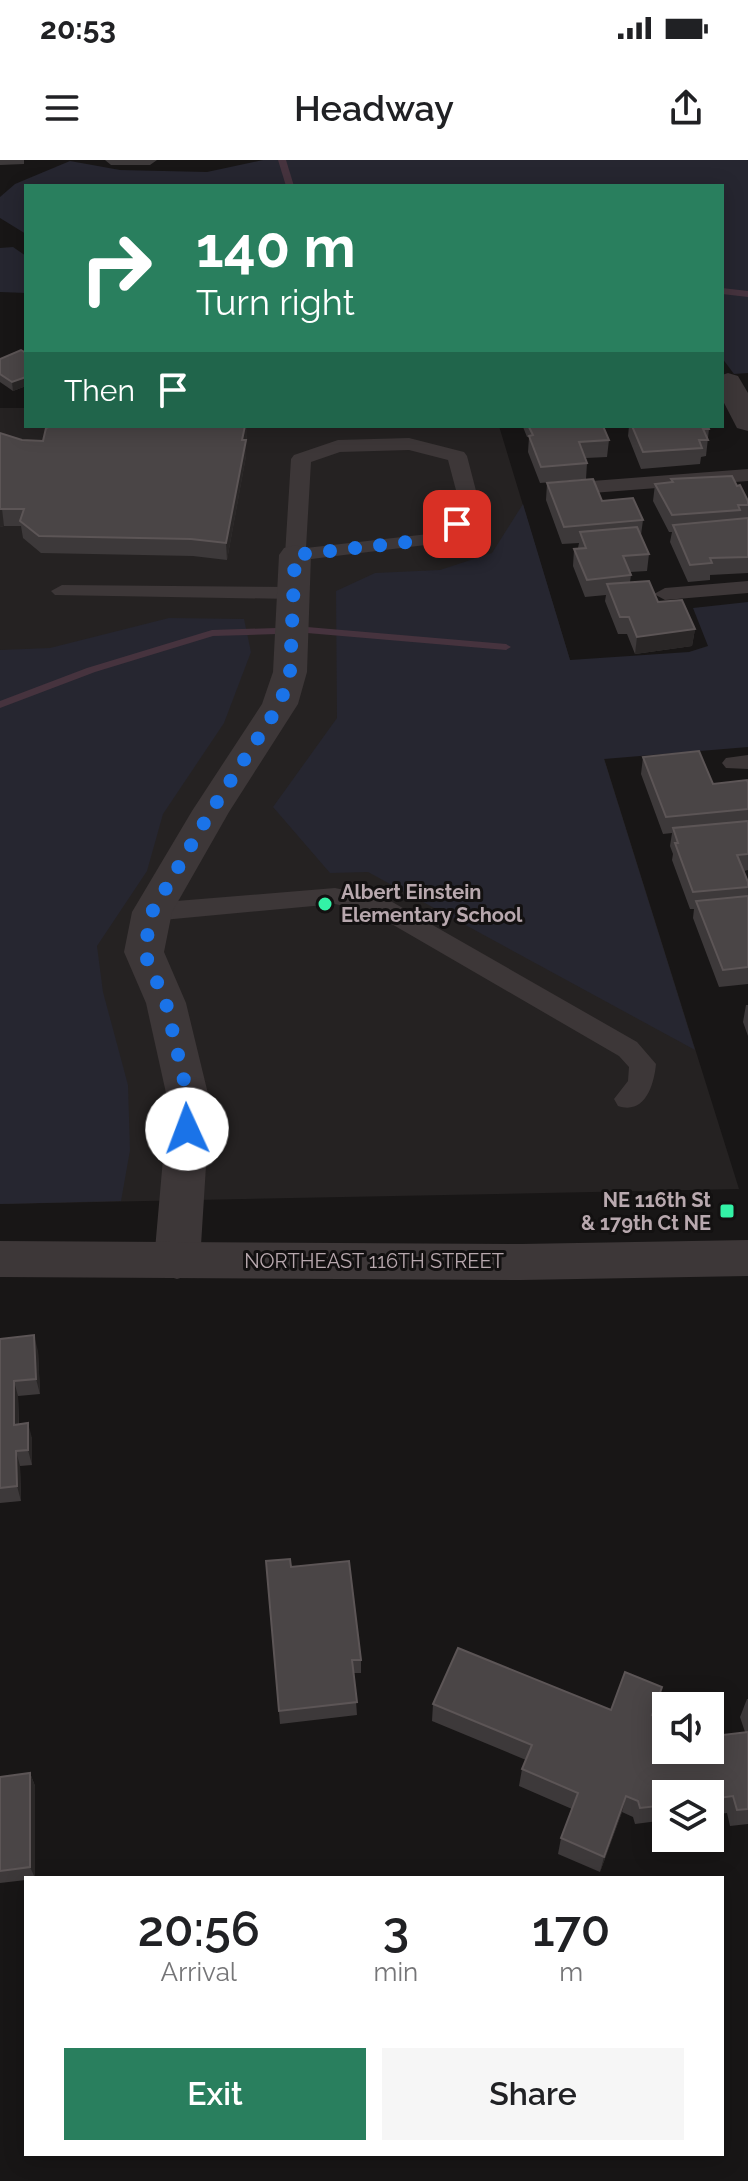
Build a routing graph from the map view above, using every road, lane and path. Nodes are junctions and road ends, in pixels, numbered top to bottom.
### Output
1 (725, 383) edge
2 (748, 422) edge
3 (748, 475) edge
4 (592, 487) edge
5 (295, 555) junction
6 (748, 587) edge
7 (62, 591) dead end
8 (293, 593) junction
9 (665, 594) dead end
10 (152, 912) junction
11 (628, 1099) dead end
12 (748, 1258) edge
13 (0, 1259) edge
14 (177, 1261) junction

1 - 2 street
3 - 4 lane
5 - 5 lane
5 - 8 street
6 - 9 lane
7 - 8 lane
8 - 10 street
10 - 11 lane
10 - 14 street
12 - 14 street, NORTHEAST 116TH STREET
13 - 14 street, NORTHEAST 116TH STREET

